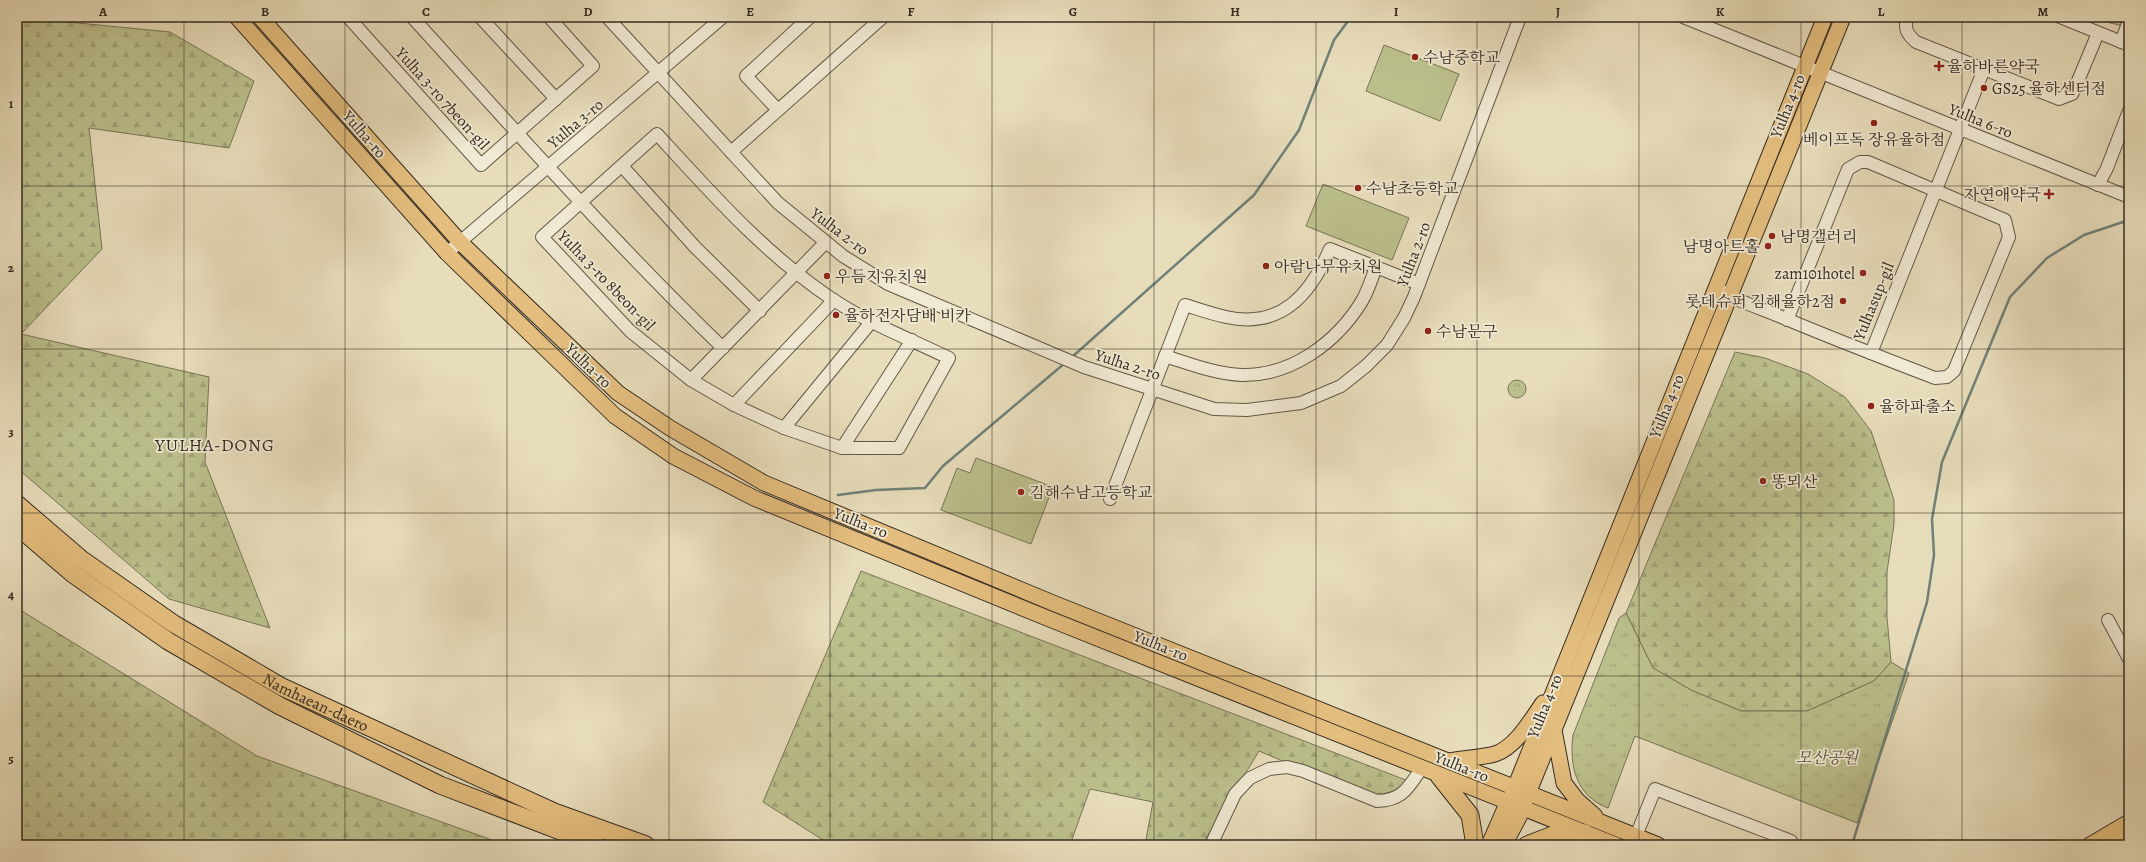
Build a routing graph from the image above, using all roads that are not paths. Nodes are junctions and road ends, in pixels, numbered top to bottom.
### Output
1 (237, 17) edge
2 (260, 17) edge
3 (348, 17) edge
4 (412, 17) edge
5 (480, 17) edge
6 (549, 17) edge
7 (607, 17) edge
8 (723, 17) edge
9 (810, 17) edge
10 (883, 17) edge
11 (1520, 17) edge
12 (1683, 17) edge
13 (1825, 17) edge
14 (1843, 17) edge
15 (1907, 17) edge
16 (2060, 17) edge
17 (2129, 21) edge
18 (2098, 33) junction
19 (2125, 43) edge
20 (1805, 66) junction
21 (1984, 69) junction
22 (1820, 73) junction
23 (658, 74) junction
24 (556, 98) junction
25 (778, 110) junction
26 (2129, 112) edge
27 (1959, 129) junction
28 (517, 133) junction
29 (731, 152) junction
30 (622, 166) junction
31 (548, 167) junction
32 (2098, 185) junction
33 (1935, 191) junction
34 (2129, 198) edge
35 (580, 202) junction
36 (460, 242) junction
37 (825, 243) junction
38 (446, 253) junction
39 (1376, 267) junction
40 (796, 274) junction
41 (1419, 284) junction
42 (1716, 287) junction
43 (1729, 297) junction
44 (834, 300) junction
45 (760, 311) junction
46 (1788, 320) junction
47 (872, 322) junction
48 (912, 340) junction
49 (723, 348) junction
50 (1871, 353) junction
51 (1165, 356) junction
52 (691, 380) junction
53 (1153, 388) junction
54 (734, 405) junction
55 (784, 428) junction
56 (842, 448) junction
57 (1110, 499) dead end
58 (17, 504) edge
59 (17, 526) edge
60 (2108, 620) dead end
61 (2129, 659) edge
62 (1557, 682) junction
63 (1554, 728) junction
64 (1448, 761) junction
65 (1421, 769) junction
66 (1439, 776) junction
67 (1522, 790) junction
68 (1515, 806) junction
69 (1602, 822) junction
70 (2129, 822) edge
71 (1585, 834) junction
72 (2129, 834) edge
73 (1636, 836) junction
74 (597, 845) edge
75 (646, 845) edge
76 (1211, 845) edge
77 (1475, 845) edge
78 (1490, 845) edge
79 (1503, 845) edge
80 (1527, 845) edge
81 (1616, 845) edge
82 (1658, 845) edge
83 (1790, 845) edge
84 (2090, 845) edge
85 (2110, 845) edge

1 - 38 main road, Yulha-ro
2 - 36 main road, Yulha-ro
3 - 28 street, Yulha 3-ro 7beon-gil
4 - 28 street, Yulha 3-ro 7beon-gil
5 - 24 street
6 - 24 street, Yulha 3-ro 7beon-gil
7 - 23 street, Yulha 2-ro
8 - 23 street, Yulha 3-ro
9 - 25 street
10 - 25 street
11 - 41 street, Yulha 2-ro
12 - 20 street, Yulha 6-ro
13 - 20 main road, Yulha 4-ro
14 - 22 main road, Yulha 4-ro
15 - 21 street
16 - 18 street
17 - 19 street
18 - 19 street
18 - 21 street
20 - 22 street, Yulha 6-ro
20 - 42 main road, Yulha 4-ro
21 - 27 street, Yulhasup-gil
22 - 27 street, Yulha 6-ro
22 - 43 main road, Yulha 4-ro
23 - 29 street, Yulha 2-ro
23 - 31 street, Yulha 3-ro
24 - 28 street, Yulha 3-ro 7beon-gil
25 - 29 street
26 - 32 street
27 - 32 street, Yulha 6-ro
27 - 33 street, Yulhasup-gil
28 - 31 street, Yulha 3-ro 7beon-gil
29 - 37 street, Yulha 2-ro
30 - 35 street, Yulha 3-ro 8beon-gil
30 - 40 street, Yulha 3-ro 8beon-gil
30 - 45 street
31 - 35 street, Yulha 3-ro 8beon-gil
31 - 36 street, Yulha 3-ro
32 - 34 street, Yulha 6-ro
33 - 46 street
33 - 50 street, Yulhasup-gil
33 - 50 street
35 - 49 street, Yulha 3-ro 8beon-gil
35 - 52 street, Yulha 3-ro 8beon-gil
36 - 38 street, Yulha 3-ro
36 - 64 main road, Yulha-ro
37 - 40 street
37 - 53 street, Yulha 2-ro
38 - 65 main road, Yulha-ro
39 - 41 street
39 - 51 street
39 - 51 street
40 - 44 street
40 - 45 street
41 - 53 street, Yulha 2-ro
42 - 43 street, Yulhasup-gil
42 - 62 main road, Yulha 4-ro
43 - 46 street, Yulhasup-gil
43 - 63 main road, Yulha 4-ro
44 - 47 street
44 - 54 street
45 - 49 street
46 - 50 street, Yulhasup-gil
47 - 48 street
47 - 55 street
48 - 56 street
48 - 56 street
49 - 52 street
51 - 53 street
52 - 54 street
53 - 57 street
54 - 55 street
55 - 56 street
58 - 75 highway, Namhaean-daero
59 - 74 highway, Namhaean-daero
60 - 61 street
62 - 64 main road
62 - 67 main road, Yulha 4-ro
63 - 67 main road, Yulha 4-ro
63 - 69 main road
64 - 67 main road, Yulha-ro
65 - 66 main road, Yulha-ro
65 - 76 street
66 - 68 main road, Yulha-ro
66 - 77 highway
67 - 68 main road, Yulha 4-ro
67 - 69 main road, Yulha-ro
68 - 71 main road, Yulha-ro
68 - 78 highway
68 - 79 highway
69 - 73 main road, Yulha-ro
70 - 84 main road
71 - 80 highway
71 - 81 main road, Yulha-ro
72 - 85 main road
73 - 82 main road, Yulha-ro
73 - 83 street

